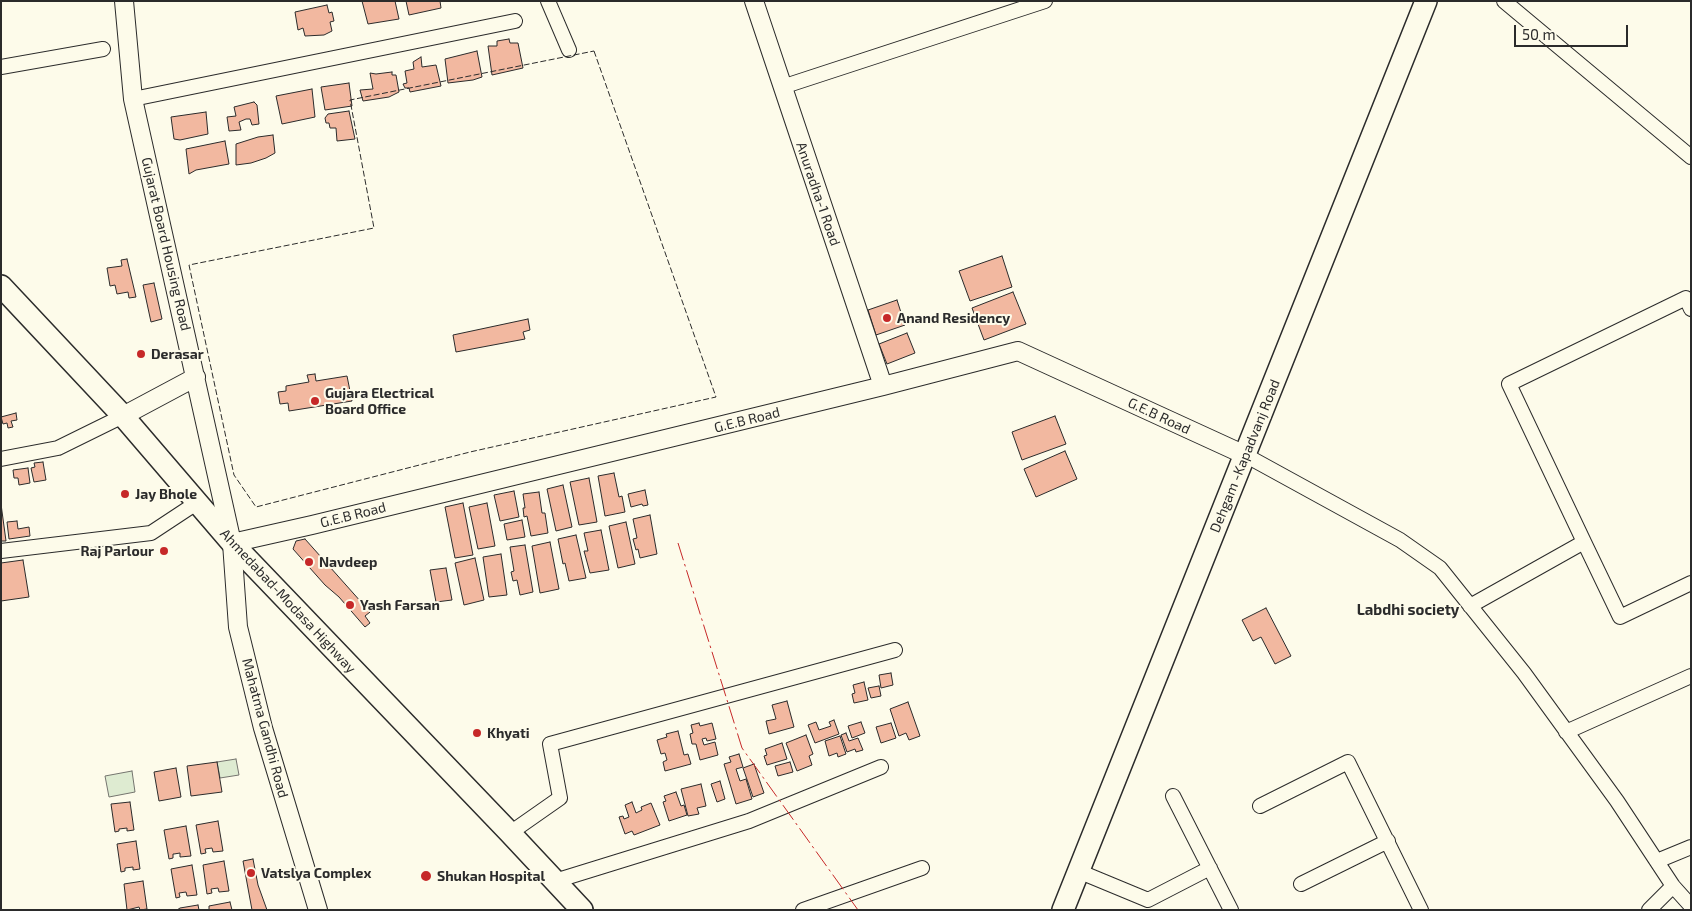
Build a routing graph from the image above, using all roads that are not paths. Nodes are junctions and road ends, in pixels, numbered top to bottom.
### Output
1 (124, 1) edge
2 (548, 1) edge
3 (754, 1) edge
4 (1045, 1) edge
5 (1426, 1) edge
6 (1504, 1) edge
7 (515, 21) dead end
8 (103, 49) dead end
9 (569, 50) dead end
10 (1, 66) edge
11 (782, 87) junction
12 (133, 99) junction
13 (1691, 157) edge
14 (1, 286) edge
15 (1689, 300) edge
16 (196, 377) junction
17 (883, 386) junction
18 (123, 416) junction
19 (1245, 455) junction
20 (1, 459) edge
21 (198, 502) junction
22 (1584, 542) junction
23 (232, 543) junction
24 (1, 551) edge
25 (1691, 583) edge
26 (1470, 606) junction
27 (895, 650) dead end
28 (1691, 676) edge
29 (1566, 732) junction
30 (881, 767) dead end
31 (1173, 796) dead end
32 (1260, 806) dead end
33 (510, 833) junction
34 (1388, 841) junction
35 (1691, 847) edge
36 (1657, 861) junction
37 (922, 868) dead end
38 (1210, 868) junction
39 (1078, 871) junction
40 (555, 881) junction
41 (1301, 884) dead end
42 (1673, 886) junction
43 (1150, 905) edge
44 (1691, 906) edge
45 (318, 910) edge
46 (582, 910) edge
47 (803, 910) edge
48 (1063, 910) edge
49 (1231, 910) edge
50 (1421, 910) edge
51 (1649, 910) edge

1 - 12 street, Gujarat Board Housing Road
2 - 9 street
3 - 11 street, Anuradha-1 Road
4 - 11 street
5 - 19 main road, Dehgam -Kapadvanj Road
6 - 13 street
7 - 12 street
8 - 10 street
11 - 17 street, Anuradha-1 Road
12 - 16 street, Gujarat Board Housing Road
14 - 18 main road, Ahmedabad-Modasa Highway
15 - 22 street
16 - 18 street
16 - 23 street, Gujarat Board Housing Road
17 - 19 street, G.E.B Road
17 - 23 street, G.E.B Road
18 - 20 street
18 - 21 main road, Ahmedabad-Modasa Highway
19 - 26 street
19 - 39 main road, Dehgam -Kapadvanj Road
21 - 23 main road, Ahmedabad-Modasa Highway
21 - 24 street
22 - 25 street
22 - 26 street
23 - 33 main road, Ahmedabad-Modasa Highway
23 - 45 street, Mahatma Gandhi Road
26 - 29 street
27 - 33 street
28 - 29 street
29 - 36 street
30 - 40 street
31 - 38 street
32 - 34 street
33 - 40 main road, Ahmedabad-Modasa Highway
34 - 41 street
34 - 50 street
35 - 36 street
36 - 42 street
37 - 47 street
38 - 43 street
38 - 49 street
39 - 43 street
39 - 48 main road, Dehgam -Kapadvanj Road
40 - 46 main road, Ahmedabad-Modasa Highway
42 - 44 street
42 - 51 street

